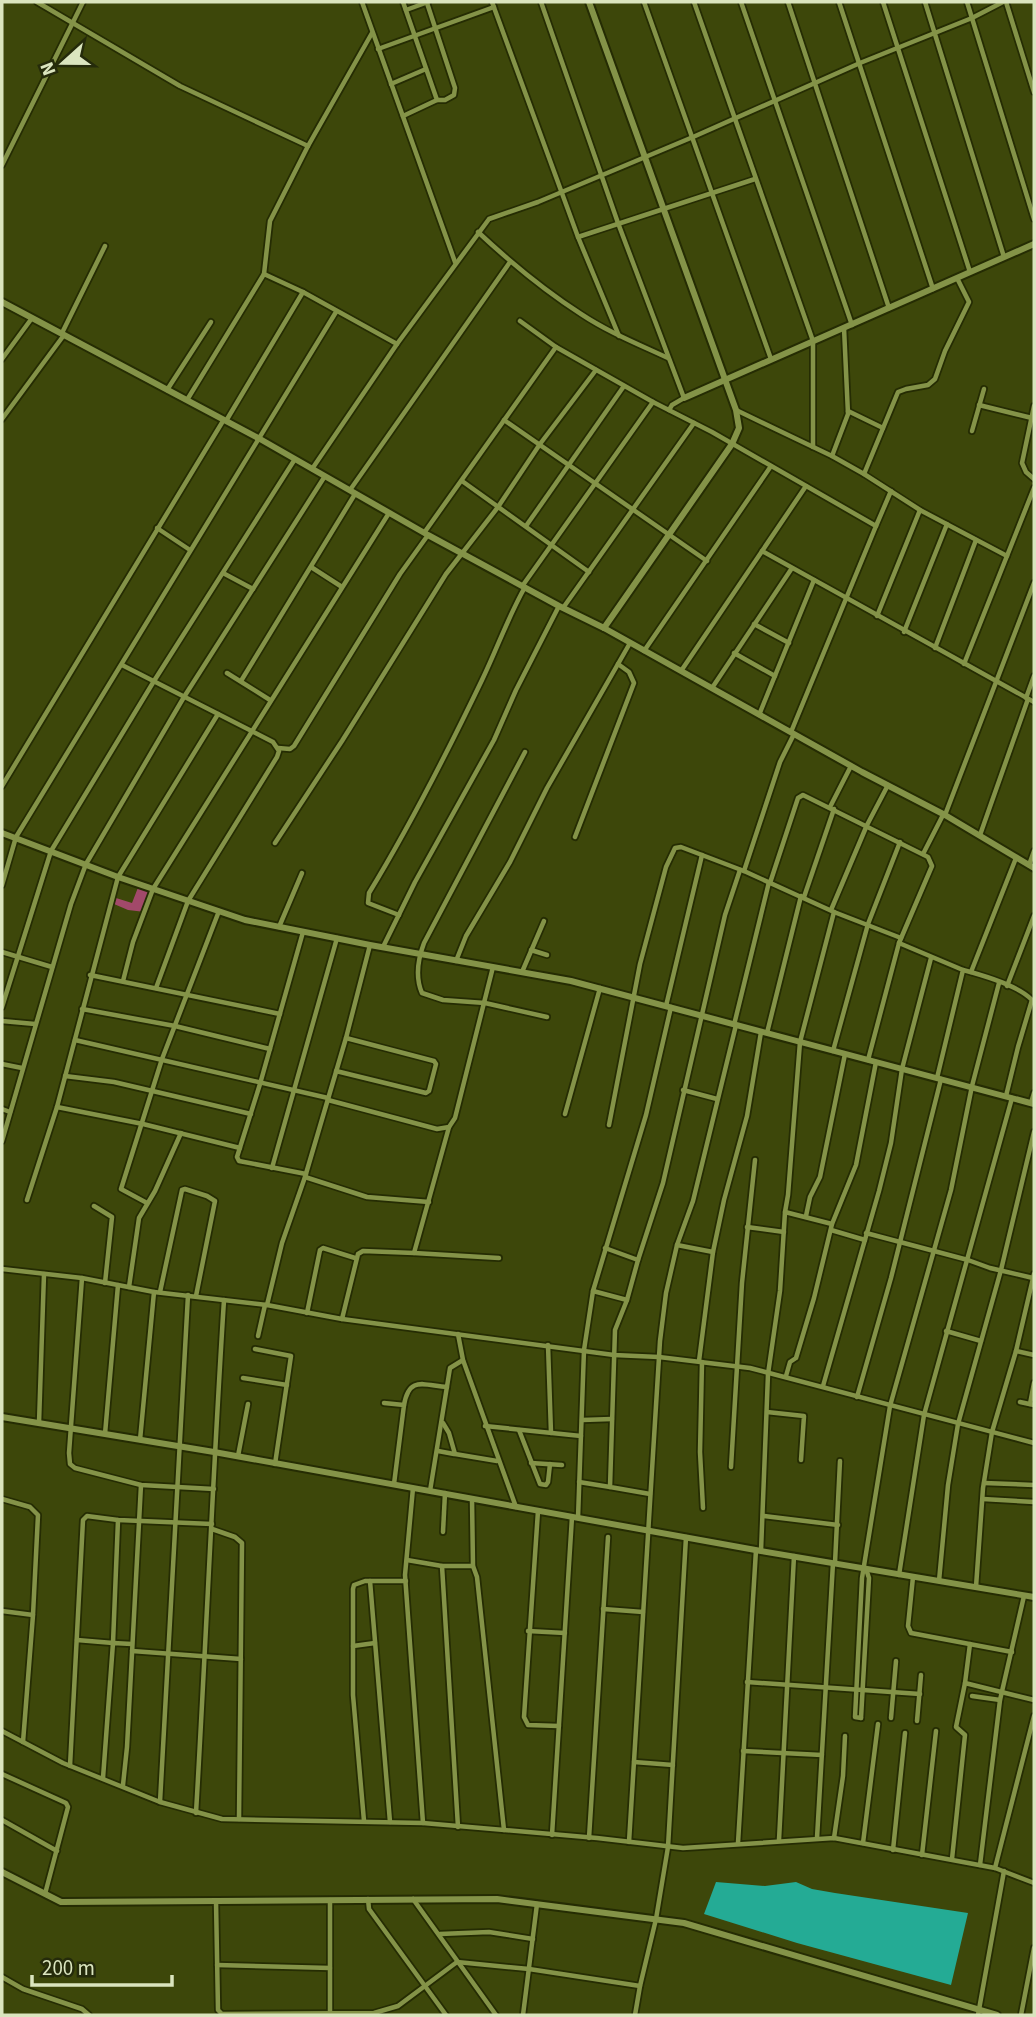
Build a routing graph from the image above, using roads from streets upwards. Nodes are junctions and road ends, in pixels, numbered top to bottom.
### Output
1 (37, 2) edge
2 (83, 2) edge
3 (362, 2) edge
4 (403, 2) edge
5 (428, 2) edge
6 (541, 2) edge
7 (589, 2) edge
8 (644, 2) edge
9 (694, 2) edge
10 (741, 2) edge
11 (788, 2) edge
12 (839, 2) edge
13 (883, 2) edge
14 (925, 2) edge
15 (967, 2) edge
16 (1005, 2) edge
17 (493, 4) edge
18 (406, 10) junction
19 (972, 18) junction
20 (73, 22) junction
21 (435, 30) junction
22 (372, 32) junction
23 (935, 32) junction
24 (414, 36) junction
25 (898, 48) junction
26 (378, 49) junction
27 (860, 63) junction
28 (426, 69) junction
29 (816, 83) junction
30 (391, 84) junction
31 (1034, 92) edge
32 (437, 100) junction
33 (775, 101) junction
34 (402, 116) junction
35 (734, 117) junction
36 (693, 137) junction
37 (308, 146) junction
38 (646, 157) junction
39 (2, 165) edge
40 (602, 175) junction
41 (755, 179) junction
42 (561, 192) junction
43 (712, 193) junction
44 (664, 209) junction
45 (1034, 219) edge
46 (618, 223) junction
47 (478, 232) junction
48 (578, 237) junction
49 (1034, 244) edge
50 (105, 246) dead end
51 (1004, 257) junction
52 (510, 262) junction
53 (455, 263) junction
54 (970, 272) junction
55 (264, 274) junction
56 (957, 278) junction
57 (933, 289) junction
58 (303, 292) junction
59 (2, 302) edge
60 (889, 308) junction
61 (336, 312) junction
62 (32, 318) junction
63 (520, 321) dead end
64 (211, 322) dead end
65 (852, 326) junction
66 (844, 328) junction
67 (63, 334) junction
68 (619, 336) junction
69 (813, 341) junction
70 (397, 344) junction
71 (556, 347) junction
72 (669, 358) junction
73 (2, 359) edge
74 (772, 360) junction
75 (596, 370) junction
76 (725, 380) junction
77 (624, 387) junction
78 (984, 389) dead end
79 (167, 390) junction
80 (684, 398) junction
81 (186, 401) junction
82 (653, 402) junction
83 (979, 405) junction
84 (1034, 406) edge
85 (669, 410) junction
86 (736, 410) junction
87 (848, 411) junction
88 (1032, 418) junction
89 (2, 419) edge
90 (504, 420) junction
91 (224, 421) junction
92 (694, 423) junction
93 (883, 428) junction
94 (972, 431) dead end
95 (260, 439) junction
96 (540, 444) junction
97 (732, 444) junction
98 (813, 447) junction
99 (832, 456) junction
100 (295, 459) junction
101 (570, 466) junction
102 (771, 466) junction
103 (312, 469) junction
104 (864, 474) junction
105 (325, 476) junction
106 (1034, 479) edge
107 (462, 480) junction
108 (595, 484) junction
109 (806, 486) junction
110 (1034, 488) edge
111 (891, 491) junction
112 (352, 492) junction
113 (498, 507) junction
114 (634, 509) junction
115 (920, 510) junction
116 (389, 513) junction
117 (947, 524) junction
118 (526, 526) junction
119 (876, 526) junction
120 (157, 528) junction
121 (426, 534) junction
122 (670, 534) junction
123 (976, 540) junction
124 (553, 545) junction
125 (190, 550) junction
126 (762, 551) junction
127 (463, 553) junction
128 (1007, 556) junction
129 (707, 562) junction
130 (311, 567) junction
131 (792, 568) junction
132 (589, 572) junction
133 (223, 573) junction
134 (814, 580) junction
135 (1034, 583) edge
136 (524, 586) junction
137 (342, 587) junction
138 (253, 589) junction
139 (847, 599) junction
140 (561, 607) junction
141 (877, 616) junction
142 (754, 624) junction
143 (604, 628) junction
144 (904, 632) junction
145 (630, 643) junction
146 (789, 643) junction
147 (935, 648) junction
148 (644, 651) junction
149 (734, 653) junction
150 (618, 664) junction
151 (964, 664) junction
152 (121, 665) junction
153 (681, 672) junction
154 (227, 673) dead end
155 (775, 676) junction
156 (1034, 676) edge
157 (154, 681) junction
158 (241, 681) junction
159 (995, 681) junction
160 (712, 689) junction
161 (184, 697) junction
162 (1027, 698) junction
163 (270, 700) junction
164 (1034, 702) edge
165 (218, 715) junction
166 (759, 715) junction
167 (251, 731) junction
168 (792, 733) junction
169 (278, 748) junction
170 (525, 752) dead end
171 (851, 766) junction
172 (888, 785) junction
173 (2, 786) edge
174 (832, 808) junction
175 (944, 815) junction
176 (867, 825) junction
177 (2, 833) edge
178 (980, 835) junction
179 (16, 837) junction
180 (575, 837) dead end
181 (900, 842) junction
182 (275, 843) dead end
183 (51, 851) junction
184 (1034, 851) edge
185 (923, 854) junction
186 (702, 855) junction
187 (1016, 858) junction
188 (86, 864) junction
189 (1032, 867) edge
190 (742, 870) junction
191 (302, 873) dead end
192 (118, 877) junction
193 (769, 882) junction
194 (2, 886) edge
195 (153, 889) junction
196 (802, 896) junction
197 (188, 901) junction
198 (220, 910) junction
199 (833, 911) junction
200 (399, 915) junction
201 (1034, 916) edge
202 (544, 921) dead end
203 (868, 924) junction
204 (279, 927) junction
205 (303, 932) junction
206 (337, 939) junction
207 (900, 940) junction
208 (370, 945) junction
209 (383, 947) junction
210 (531, 950) junction
211 (2, 952) edge
212 (420, 954) junction
213 (547, 955) dead end
214 (17, 956) junction
215 (931, 958) junction
216 (456, 961) junction
217 (52, 967) junction
218 (493, 967) junction
219 (963, 970) junction
220 (522, 972) junction
221 (971, 972) junction
222 (90, 975) junction
223 (123, 981) junction
224 (999, 983) junction
225 (1007, 986) junction
226 (156, 988) junction
227 (600, 988) junction
228 (187, 994) junction
229 (633, 997) junction
230 (1033, 999) edge
231 (485, 1003) junction
232 (2, 1007) edge
233 (668, 1007) junction
234 (82, 1009) junction
235 (280, 1014) junction
236 (701, 1015) junction
237 (547, 1017) dead end
238 (2, 1021) edge
239 (35, 1024) junction
240 (735, 1025) junction
241 (174, 1026) junction
242 (764, 1033) junction
243 (346, 1038) junction
244 (75, 1040) junction
245 (800, 1042) junction
246 (270, 1049) junction
247 (833, 1051) junction
248 (845, 1054) junction
249 (162, 1059) junction
250 (872, 1061) junction
251 (2, 1064) edge
252 (22, 1068) junction
253 (902, 1069) junction
254 (336, 1071) junction
255 (65, 1076) junction
256 (939, 1078) junction
257 (260, 1084) junction
258 (972, 1086) junction
259 (683, 1090) junction
260 (152, 1091) junction
261 (294, 1091) junction
262 (1034, 1093) edge
263 (1009, 1097) junction
264 (328, 1099) junction
265 (718, 1099) junction
266 (1033, 1104) edge
267 (57, 1107) junction
268 (2, 1110) edge
269 (10, 1112) junction
270 (251, 1114) junction
271 (565, 1114) dead end
272 (143, 1124) junction
273 (609, 1125) dead end
274 (449, 1127) junction
275 (1034, 1132) edge
276 (181, 1133) junction
277 (2, 1141) edge
278 (240, 1148) junction
279 (755, 1160) dead end
280 (272, 1168) junction
281 (306, 1175) junction
282 (27, 1199) dead end
283 (429, 1202) junction
284 (147, 1203) junction
285 (94, 1206) dead end
286 (785, 1212) junction
287 (806, 1216) junction
288 (747, 1227) junction
289 (832, 1227) junction
290 (784, 1232) junction
291 (866, 1237) junction
292 (900, 1242) junction
293 (677, 1245) junction
294 (605, 1248) junction
295 (933, 1251) junction
296 (713, 1252) junction
297 (414, 1253) junction
298 (355, 1258) junction
299 (499, 1258) dead end
300 (968, 1260) junction
301 (638, 1261) junction
302 (2, 1269) edge
303 (1001, 1270) junction
304 (44, 1275) junction
305 (1034, 1276) edge
306 (82, 1279) junction
307 (105, 1283) junction
308 (118, 1285) junction
309 (129, 1287) junction
310 (157, 1292) junction
311 (593, 1292) junction
312 (188, 1295) junction
313 (196, 1296) junction
314 (224, 1300) junction
315 (627, 1300) junction
316 (266, 1305) junction
317 (307, 1313) junction
318 (342, 1319) junction
319 (946, 1331) junction
320 (458, 1334) junction
321 (258, 1336) dead end
322 (981, 1341) junction
323 (548, 1345) junction
324 (255, 1349) dead end
325 (584, 1350) junction
326 (1016, 1350) junction
327 (614, 1355) junction
328 (1034, 1356) edge
329 (659, 1357) junction
330 (463, 1360) junction
331 (701, 1362) junction
332 (737, 1367) junction
333 (768, 1374) junction
334 (786, 1376) junction
335 (243, 1378) dead end
336 (1034, 1382) edge
337 (287, 1385) junction
338 (824, 1386) junction
339 (447, 1387) junction
340 (857, 1397) junction
341 (1020, 1402) dead end
342 (384, 1403) dead end
343 (248, 1404) dead end
344 (404, 1405) junction
345 (1032, 1405) edge
346 (890, 1406) junction
347 (767, 1412) junction
348 (924, 1415) junction
349 (2, 1417) edge
350 (612, 1419) junction
351 (582, 1420) junction
352 (39, 1423) junction
353 (443, 1423) junction
354 (958, 1424) junction
355 (485, 1426) junction
356 (72, 1427) junction
357 (519, 1430) junction
358 (992, 1432) junction
359 (551, 1433) junction
360 (105, 1435) junction
361 (581, 1436) junction
362 (140, 1440) junction
363 (1034, 1443) edge
364 (179, 1447) junction
365 (438, 1451) junction
366 (214, 1452) junction
367 (455, 1454) junction
368 (238, 1456) junction
369 (801, 1460) dead end
370 (840, 1461) dead end
371 (498, 1462) junction
372 (531, 1463) junction
373 (275, 1464) junction
374 (550, 1464) junction
375 (562, 1465) dead end
376 (731, 1467) dead end
377 (579, 1482) junction
378 (984, 1483) junction
379 (394, 1484) junction
380 (141, 1485) junction
381 (1034, 1485) edge
382 (610, 1487) junction
383 (177, 1488) junction
384 (413, 1488) junction
385 (214, 1489) junction
386 (430, 1491) junction
387 (445, 1493) junction
388 (650, 1494) junction
389 (472, 1498) junction
390 (2, 1499) edge
391 (982, 1499) junction
392 (1034, 1502) edge
393 (516, 1507) junction
394 (703, 1507) dead end
395 (537, 1511) junction
396 (764, 1516) junction
397 (575, 1518) junction
398 (118, 1520) junction
399 (139, 1521) junction
400 (176, 1523) junction
401 (838, 1525) junction
402 (212, 1527) junction
403 (647, 1529) junction
404 (443, 1532) dead end
405 (608, 1536) dead end
406 (686, 1536) junction
407 (758, 1550) junction
408 (794, 1556) junction
409 (407, 1560) junction
410 (834, 1563) junction
411 (442, 1566) junction
412 (473, 1566) junction
413 (866, 1568) junction
414 (899, 1575) junction
415 (913, 1577) junction
416 (370, 1581) junction
417 (406, 1581) junction
418 (939, 1581) junction
419 (976, 1588) junction
420 (1024, 1596) junction
421 (1034, 1597) edge
422 (603, 1609) junction
423 (2, 1611) edge
424 (643, 1612) junction
425 (33, 1615) junction
426 (528, 1631) junction
427 (565, 1633) junction
428 (77, 1640) junction
429 (113, 1643) junction
430 (375, 1643) junction
431 (132, 1644) junction
432 (971, 1644) junction
433 (353, 1646) junction
434 (132, 1651) junction
435 (1012, 1652) junction
436 (169, 1653) junction
437 (205, 1657) junction
438 (241, 1659) junction
439 (896, 1661) dead end
440 (921, 1675) dead end
441 (747, 1682) junction
442 (965, 1683) junction
443 (787, 1685) junction
444 (826, 1688) junction
445 (860, 1690) junction
446 (894, 1693) junction
447 (1002, 1693) junction
448 (920, 1694) junction
449 (972, 1696) dead end
450 (1000, 1700) junction
451 (1034, 1700) edge
452 (1034, 1716) edge
453 (891, 1718) dead end
454 (917, 1721) dead end
455 (878, 1724) dead end
456 (559, 1726) junction
457 (2, 1731) edge
458 (936, 1731) dead end
459 (905, 1733) dead end
460 (845, 1736) dead end
461 (23, 1742) junction
462 (743, 1751) junction
463 (783, 1753) junction
464 (822, 1755) junction
465 (634, 1762) junction
466 (673, 1765) junction
467 (70, 1766) junction
468 (2, 1774) edge
469 (103, 1778) junction
470 (122, 1785) junction
471 (160, 1802) junction
472 (196, 1813) junction
473 (239, 1819) junction
474 (2, 1820) edge
475 (364, 1821) junction
476 (390, 1822) junction
477 (423, 1823) junction
478 (458, 1827) junction
479 (503, 1830) junction
480 (552, 1835) junction
481 (589, 1838) junction
482 (817, 1838) junction
483 (834, 1838) junction
484 (779, 1840) junction
485 (629, 1842) junction
486 (738, 1843) junction
487 (863, 1843) junction
488 (668, 1847) junction
489 (893, 1850) junction
490 (57, 1851) junction
491 (922, 1855) junction
492 (952, 1859) junction
493 (980, 1865) junction
494 (995, 1868) junction
495 (1004, 1871) junction
496 (2, 1872) edge
497 (1034, 1883) edge
498 (45, 1895) junction
499 (330, 1899) junction
500 (368, 1899) junction
501 (412, 1899) junction
502 (216, 1901) junction
503 (537, 1904) junction
504 (656, 1919) junction
505 (440, 1934) junction
506 (533, 1939) junction
507 (1034, 1948) edge
508 (457, 1962) junction
509 (217, 1965) junction
510 (330, 1968) junction
511 (529, 1969) junction
512 (2, 1977) edge
513 (424, 1985) junction
514 (640, 1986) junction
515 (979, 2013) edge
516 (330, 2014) edge
517 (89, 2015) edge
518 (446, 2015) edge
519 (496, 2015) edge
520 (523, 2015) edge
521 (635, 2015) edge
522 (997, 2015) edge
523 (1021, 2015) edge

1 - 20 street
2 - 20 street
3 - 22 street
4 - 18 street
5 - 18 street
5 - 21 street
6 - 40 street
7 - 38 street
8 - 36 street
9 - 35 street
10 - 33 street
11 - 29 street
12 - 27 street
13 - 25 street
14 - 23 street
15 - 19 street
16 - 19 street
16 - 31 street
17 - 21 street
17 - 42 street
18 - 24 street
19 - 23 street
19 - 45 street
20 - 37 street
20 - 39 street
21 - 24 street
21 - 32 street
22 - 26 street
22 - 37 street
23 - 25 street
23 - 51 street
24 - 26 street
24 - 28 street
25 - 27 street
25 - 54 street
26 - 30 street
27 - 29 street
27 - 57 street
28 - 30 street
28 - 32 street
29 - 33 street
29 - 60 street
30 - 34 street
32 - 34 street
33 - 35 street
33 - 65 street
34 - 53 street
35 - 36 street
35 - 41 street
36 - 38 street
36 - 43 street
37 - 55 street
38 - 40 street
38 - 44 street
40 - 42 street
40 - 46 street
41 - 43 street
41 - 69 street
42 - 47 street
42 - 48 street
43 - 44 street
43 - 74 street
44 - 46 street
44 - 76 street
46 - 48 street
46 - 72 street
47 - 52 street
47 - 53 street
48 - 68 street
49 - 51 street
50 - 67 street
51 - 54 street
52 - 68 street
52 - 112 street
53 - 70 street
54 - 56 street
55 - 58 street
55 - 81 street
56 - 57 street
56 - 93 street
57 - 60 street
58 - 61 street
58 - 91 street
59 - 62 street
60 - 65 street
61 - 70 street
61 - 95 street
62 - 67 street
62 - 73 street
63 - 71 street
64 - 79 street
65 - 66 street
66 - 69 street
66 - 87 street
67 - 79 street
67 - 89 street
68 - 72 street
69 - 74 street
69 - 98 street
70 - 103 street
71 - 75 street
71 - 90 street
72 - 80 street
74 - 76 street
75 - 77 street
75 - 96 street
76 - 80 street
76 - 86 street
77 - 82 street
77 - 101 street
78 - 83 street
79 - 81 street
80 - 85 street
81 - 91 street
82 - 85 street
82 - 108 street
83 - 88 street
83 - 94 street
84 - 88 street
85 - 92 street
86 - 97 street
86 - 98 street
87 - 93 street
87 - 99 street
88 - 106 street
90 - 96 street
90 - 107 street
91 - 95 street
91 - 120 street
92 - 97 street
92 - 114 street
93 - 104 street
95 - 100 street
95 - 125 street
96 - 101 street
96 - 113 street
97 - 102 street
97 - 122 street
98 - 99 street
99 - 104 street
100 - 103 street
100 - 133 street
101 - 108 street
101 - 118 street
102 - 109 street
102 - 129 street
103 - 105 street
104 - 111 street
105 - 112 street
105 - 138 street
107 - 113 street
107 - 121 street
108 - 114 street
108 - 124 street
109 - 119 street
109 - 126 street
110 - 128 street
111 - 115 street
111 - 119 street
112 - 116 street
112 - 130 street
113 - 118 street
113 - 127 street
114 - 122 street
114 - 132 street
115 - 117 street
115 - 141 street
116 - 121 street
116 - 137 street
117 - 123 street
117 - 144 street
118 - 124 street
119 - 139 street
120 - 125 street
120 - 173 street
121 - 127 street
121 - 169 street
122 - 129 street
122 - 143 street
123 - 128 street
123 - 147 street
124 - 132 street
124 - 136 street
125 - 152 street
126 - 131 street
126 - 153 street
127 - 136 street
127 - 182 street
128 - 151 street
129 - 148 street
130 - 137 street
130 - 158 street
131 - 134 street
131 - 142 street
132 - 140 street
133 - 138 street
133 - 157 street
134 - 139 street
134 - 146 street
135 - 159 street
136 - 140 street
136 - 200 street
137 - 163 street
138 - 161 street
139 - 141 street
139 - 168 street
140 - 143 street
140 - 200 street
141 - 144 street
142 - 146 street
142 - 149 street
143 - 145 street
144 - 147 street
145 - 148 street
145 - 150 street
146 - 155 street
147 - 151 street
148 - 153 street
149 - 155 street
149 - 160 street
150 - 180 street
150 - 216 street
151 - 159 street
152 - 157 street
152 - 179 street
153 - 160 street
154 - 158 street
155 - 166 street
156 - 162 street
157 - 161 street
157 - 183 street
158 - 163 street
159 - 162 street
159 - 175 street
160 - 166 street
161 - 165 street
161 - 188 street
162 - 164 street
162 - 178 street
163 - 167 street
165 - 167 street
165 - 192 street
166 - 168 street
167 - 169 street
167 - 195 street
168 - 171 street
168 - 190 street
169 - 197 street
170 - 212 street
171 - 172 street
171 - 174 street
172 - 175 street
172 - 176 street
174 - 176 street
174 - 193 street
174 - 196 street
175 - 178 street
175 - 185 street
176 - 181 street
176 - 199 street
177 - 179 street
178 - 187 street
179 - 183 street
179 - 194 street
181 - 185 street
181 - 203 street
183 - 188 street
183 - 214 street
184 - 189 street
185 - 207 street
186 - 190 street
186 - 229 street
186 - 233 street
187 - 189 street
187 - 221 street
188 - 192 street
188 - 217 street
190 - 193 street
190 - 236 street
191 - 204 street
192 - 195 street
192 - 222 street
193 - 196 street
193 - 240 street
195 - 197 street
195 - 223 street
196 - 199 street
196 - 242 street
197 - 198 street
197 - 226 street
198 - 204 street
198 - 228 street
199 - 203 street
199 - 245 street
200 - 209 street
201 - 225 street
202 - 210 street
203 - 207 street
203 - 247 street
204 - 205 street
205 - 206 street
205 - 235 street
206 - 208 street
206 - 261 street
207 - 215 street
207 - 250 street
208 - 209 street
208 - 243 street
209 - 212 street
210 - 213 street
210 - 220 street
211 - 214 street
212 - 216 street
212 - 231 street
214 - 217 street
214 - 232 street
215 - 219 street
215 - 253 street
216 - 218 street
217 - 239 street
218 - 220 street
218 - 231 street
219 - 221 street
219 - 256 street
220 - 227 street
221 - 224 street
222 - 223 street
222 - 234 street
223 - 226 street
224 - 225 street
224 - 258 street
225 - 230 street
226 - 228 street
227 - 229 street
227 - 271 street
228 - 235 street
228 - 241 street
229 - 233 street
229 - 273 street
230 - 263 street
231 - 237 street
231 - 274 street
233 - 236 street
233 - 294 street
234 - 241 street
234 - 244 street
235 - 246 street
236 - 240 street
236 - 259 street
238 - 239 street
239 - 252 street
240 - 242 street
240 - 265 street
241 - 246 street
241 - 249 street
242 - 245 street
242 - 296 street
243 - 254 street
243 - 254 street
244 - 249 street
244 - 255 street
245 - 247 street
245 - 286 street
246 - 257 street
247 - 248 street
248 - 250 street
248 - 287 street
249 - 257 street
249 - 260 street
250 - 253 street
250 - 289 street
251 - 252 street
252 - 269 street
253 - 256 street
253 - 291 street
254 - 264 street
255 - 260 street
255 - 267 street
256 - 258 street
256 - 292 street
257 - 261 street
257 - 270 street
258 - 263 street
258 - 295 street
259 - 265 street
259 - 301 street
260 - 270 street
260 - 272 street
261 - 264 street
261 - 280 street
262 - 266 street
263 - 266 street
263 - 300 street
264 - 274 street
264 - 281 street
265 - 293 street
267 - 272 street
267 - 282 street
268 - 269 street
269 - 277 street
270 - 278 street
272 - 276 street
272 - 284 street
274 - 283 street
275 - 303 street
276 - 278 street
276 - 284 street
278 - 280 street
279 - 288 street
280 - 281 street
281 - 283 street
281 - 316 street
283 - 297 street
284 - 309 street
285 - 307 street
286 - 287 street
286 - 290 street
287 - 289 street
288 - 290 street
288 - 332 street
289 - 291 street
289 - 334 street
290 - 333 street
291 - 292 street
291 - 338 street
292 - 295 street
292 - 340 street
293 - 296 street
293 - 329 street
294 - 301 street
294 - 311 street
295 - 300 street
295 - 346 street
296 - 331 street
297 - 298 street
297 - 299 street
298 - 317 street
298 - 318 street
300 - 303 street
300 - 319 street
301 - 315 street
302 - 304 street
303 - 305 street
303 - 322 street
304 - 306 street
304 - 352 street
305 - 326 street
306 - 307 street
306 - 356 street
307 - 308 street
308 - 309 street
308 - 360 street
309 - 310 street
310 - 312 street
310 - 313 street
310 - 362 street
311 - 315 street
311 - 325 street
312 - 313 street
312 - 364 street
313 - 314 street
314 - 316 street
314 - 366 street
315 - 327 street
316 - 317 street
316 - 321 street
317 - 318 street
318 - 320 street
319 - 322 street
319 - 348 street
320 - 323 street
320 - 330 street
322 - 354 street
323 - 325 street
323 - 359 street
324 - 337 street
325 - 327 street
325 - 351 street
326 - 328 street
326 - 358 street
327 - 329 street
327 - 350 street
329 - 331 street
329 - 388 street
330 - 339 street
330 - 355 street
331 - 332 street
331 - 394 street
332 - 333 street
332 - 376 street
333 - 334 street
333 - 347 street
334 - 338 street
335 - 337 street
336 - 345 street
337 - 373 street
338 - 340 street
339 - 344 street
339 - 353 street
340 - 346 street
341 - 345 street
342 - 344 street
343 - 368 street
344 - 379 street
346 - 348 street
346 - 413 street
347 - 369 street
347 - 396 street
348 - 354 street
348 - 414 street
349 - 352 street
350 - 351 street
350 - 382 street
351 - 361 street
352 - 356 street
353 - 365 street
353 - 367 street
354 - 358 street
354 - 418 street
355 - 357 street
355 - 371 street
356 - 360 street
356 - 380 street
357 - 359 street
357 - 372 street
358 - 363 street
358 - 378 street
359 - 361 street
360 - 362 street
361 - 377 street
362 - 364 street
364 - 366 street
364 - 383 street
365 - 367 street
365 - 386 street
366 - 368 street
366 - 385 street
367 - 371 street
368 - 373 street
370 - 401 street
371 - 393 street
372 - 374 street
372 - 374 street
373 - 379 street
374 - 375 street
377 - 382 street
377 - 397 street
378 - 381 street
378 - 391 street
379 - 384 street
380 - 383 street
380 - 399 street
382 - 388 street
383 - 385 street
383 - 400 street
384 - 386 street
384 - 409 street
385 - 402 street
386 - 387 street
387 - 389 street
387 - 404 street
388 - 403 street
389 - 393 street
389 - 412 street
390 - 425 street
391 - 392 street
391 - 419 street
393 - 395 street
395 - 397 street
395 - 426 street
396 - 401 street
396 - 407 street
397 - 403 street
397 - 427 street
398 - 399 street
398 - 428 street
398 - 429 street
399 - 400 street
399 - 431 street
400 - 402 street
400 - 436 street
401 - 410 street
402 - 437 street
402 - 438 street
403 - 406 street
403 - 424 street
405 - 422 street
406 - 407 street
406 - 466 street
407 - 408 street
407 - 441 street
408 - 410 street
408 - 443 street
409 - 411 street
409 - 417 street
410 - 413 street
410 - 444 street
411 - 412 street
411 - 478 street
412 - 479 street
413 - 414 street
413 - 445 street
414 - 415 street
415 - 418 street
415 - 432 street
416 - 417 street
416 - 430 street
416 - 433 street
417 - 477 street
418 - 419 street
419 - 420 street
420 - 421 street
420 - 435 street
422 - 424 street
422 - 481 street
423 - 425 street
424 - 465 street
425 - 461 street
426 - 427 street
426 - 456 street
427 - 456 street
428 - 429 street
428 - 467 street
429 - 431 street
429 - 469 street
430 - 433 street
430 - 476 street
431 - 434 street
432 - 435 street
432 - 442 street
433 - 475 street
434 - 436 street
434 - 470 street
435 - 447 street
436 - 437 street
436 - 471 street
437 - 438 street
437 - 472 street
438 - 473 street
439 - 446 street
440 - 448 street
441 - 443 street
441 - 462 street
442 - 447 street
442 - 492 street
443 - 444 street
443 - 463 street
444 - 445 street
444 - 464 street
445 - 445 street
445 - 446 street
446 - 448 street
446 - 453 street
447 - 450 street
447 - 451 street
448 - 454 street
449 - 450 street
450 - 493 street
452 - 494 street
455 - 487 street
456 - 480 street
457 - 461 street
458 - 491 street
459 - 489 street
460 - 483 street
461 - 467 street
462 - 463 street
462 - 486 street
463 - 464 street
463 - 484 street
464 - 482 street
465 - 466 street
465 - 485 street
466 - 488 street
467 - 469 street
468 - 490 street
469 - 470 street
470 - 471 street
471 - 472 street
472 - 473 street
473 - 475 street
474 - 490 street
475 - 476 street
476 - 477 street
477 - 478 street
478 - 479 street
479 - 480 street
480 - 481 street
481 - 485 street
482 - 483 street
482 - 484 street
483 - 487 street
484 - 486 street
485 - 488 street
486 - 488 street
487 - 489 street
488 - 504 street
489 - 491 street
490 - 498 street
491 - 492 street
492 - 493 street
493 - 494 street
494 - 495 street
495 - 497 street
495 - 515 street
496 - 498 street
498 - 502 street
499 - 500 street
499 - 502 street
499 - 510 street
500 - 501 street
500 - 513 street
501 - 503 street
501 - 505 street
502 - 509 street
503 - 504 street
503 - 506 street
504 - 514 street
504 - 515 street
505 - 506 street
505 - 508 street
506 - 511 street
507 - 523 street
508 - 511 street
508 - 513 street
508 - 519 street
509 - 510 street
509 - 516 street
510 - 516 street
511 - 514 street
511 - 520 street
512 - 517 street
513 - 516 street
513 - 518 street
514 - 521 street
515 - 522 street

